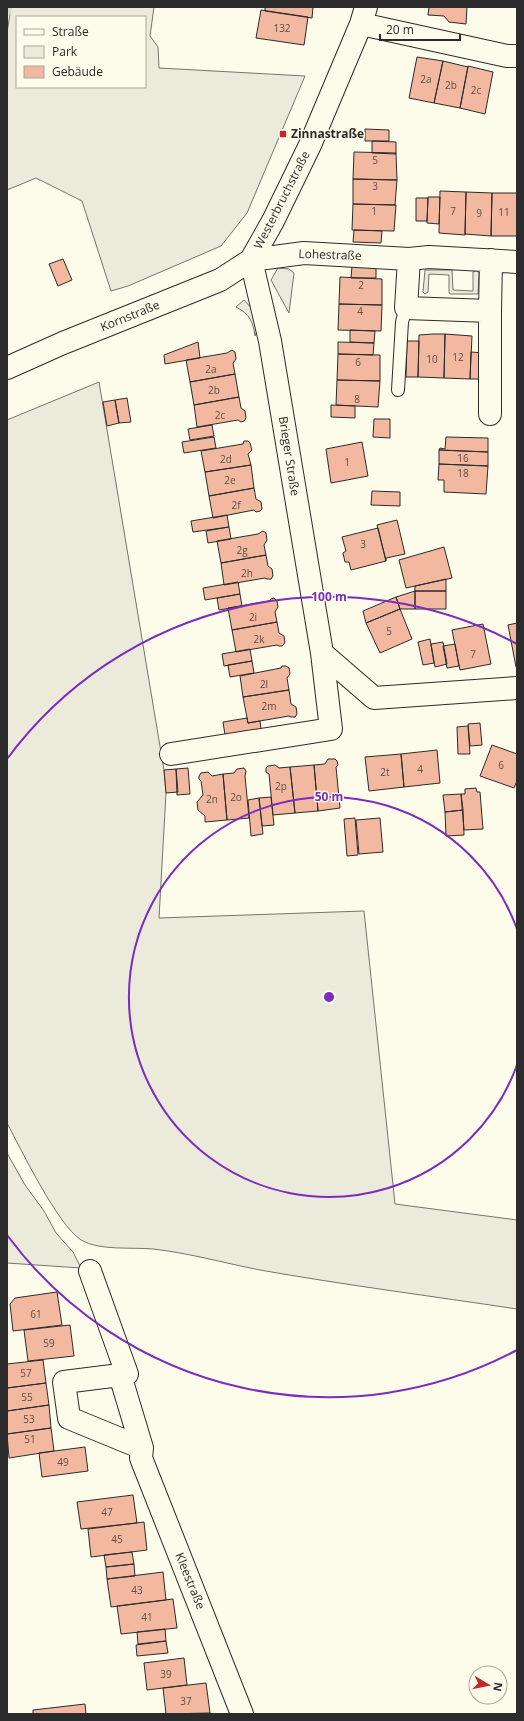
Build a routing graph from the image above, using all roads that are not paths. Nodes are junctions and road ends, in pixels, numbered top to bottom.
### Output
1 (363, 16) edge
2 (517, 56) edge
3 (409, 259) junction
4 (252, 260) junction
5 (491, 260) junction
6 (517, 262) edge
7 (406, 308) junction
8 (490, 311) junction
9 (7, 368) edge
10 (398, 390) dead end
11 (490, 414) dead end
12 (322, 653) junction
13 (517, 688) edge
14 (171, 754) dead end
15 (90, 1271) dead end
16 (120, 1375) junction
17 (142, 1448) junction
18 (242, 1714) edge

1 - 2 street
1 - 4 street, Westerbruchstraße
3 - 4 street, Lohestraße
3 - 5 street, Lohestraße
3 - 7 street
4 - 9 street, Kornstraße
4 - 12 street, Brieger Straße
5 - 6 street, Lohestraße
5 - 8 street
7 - 8 street
7 - 10 lane
8 - 11 street
12 - 13 street
12 - 14 street, Brieger Straße
15 - 16 street, Kleestraße
16 - 17 street, Kleestraße
16 - 17 street
17 - 18 street, Kleestraße

